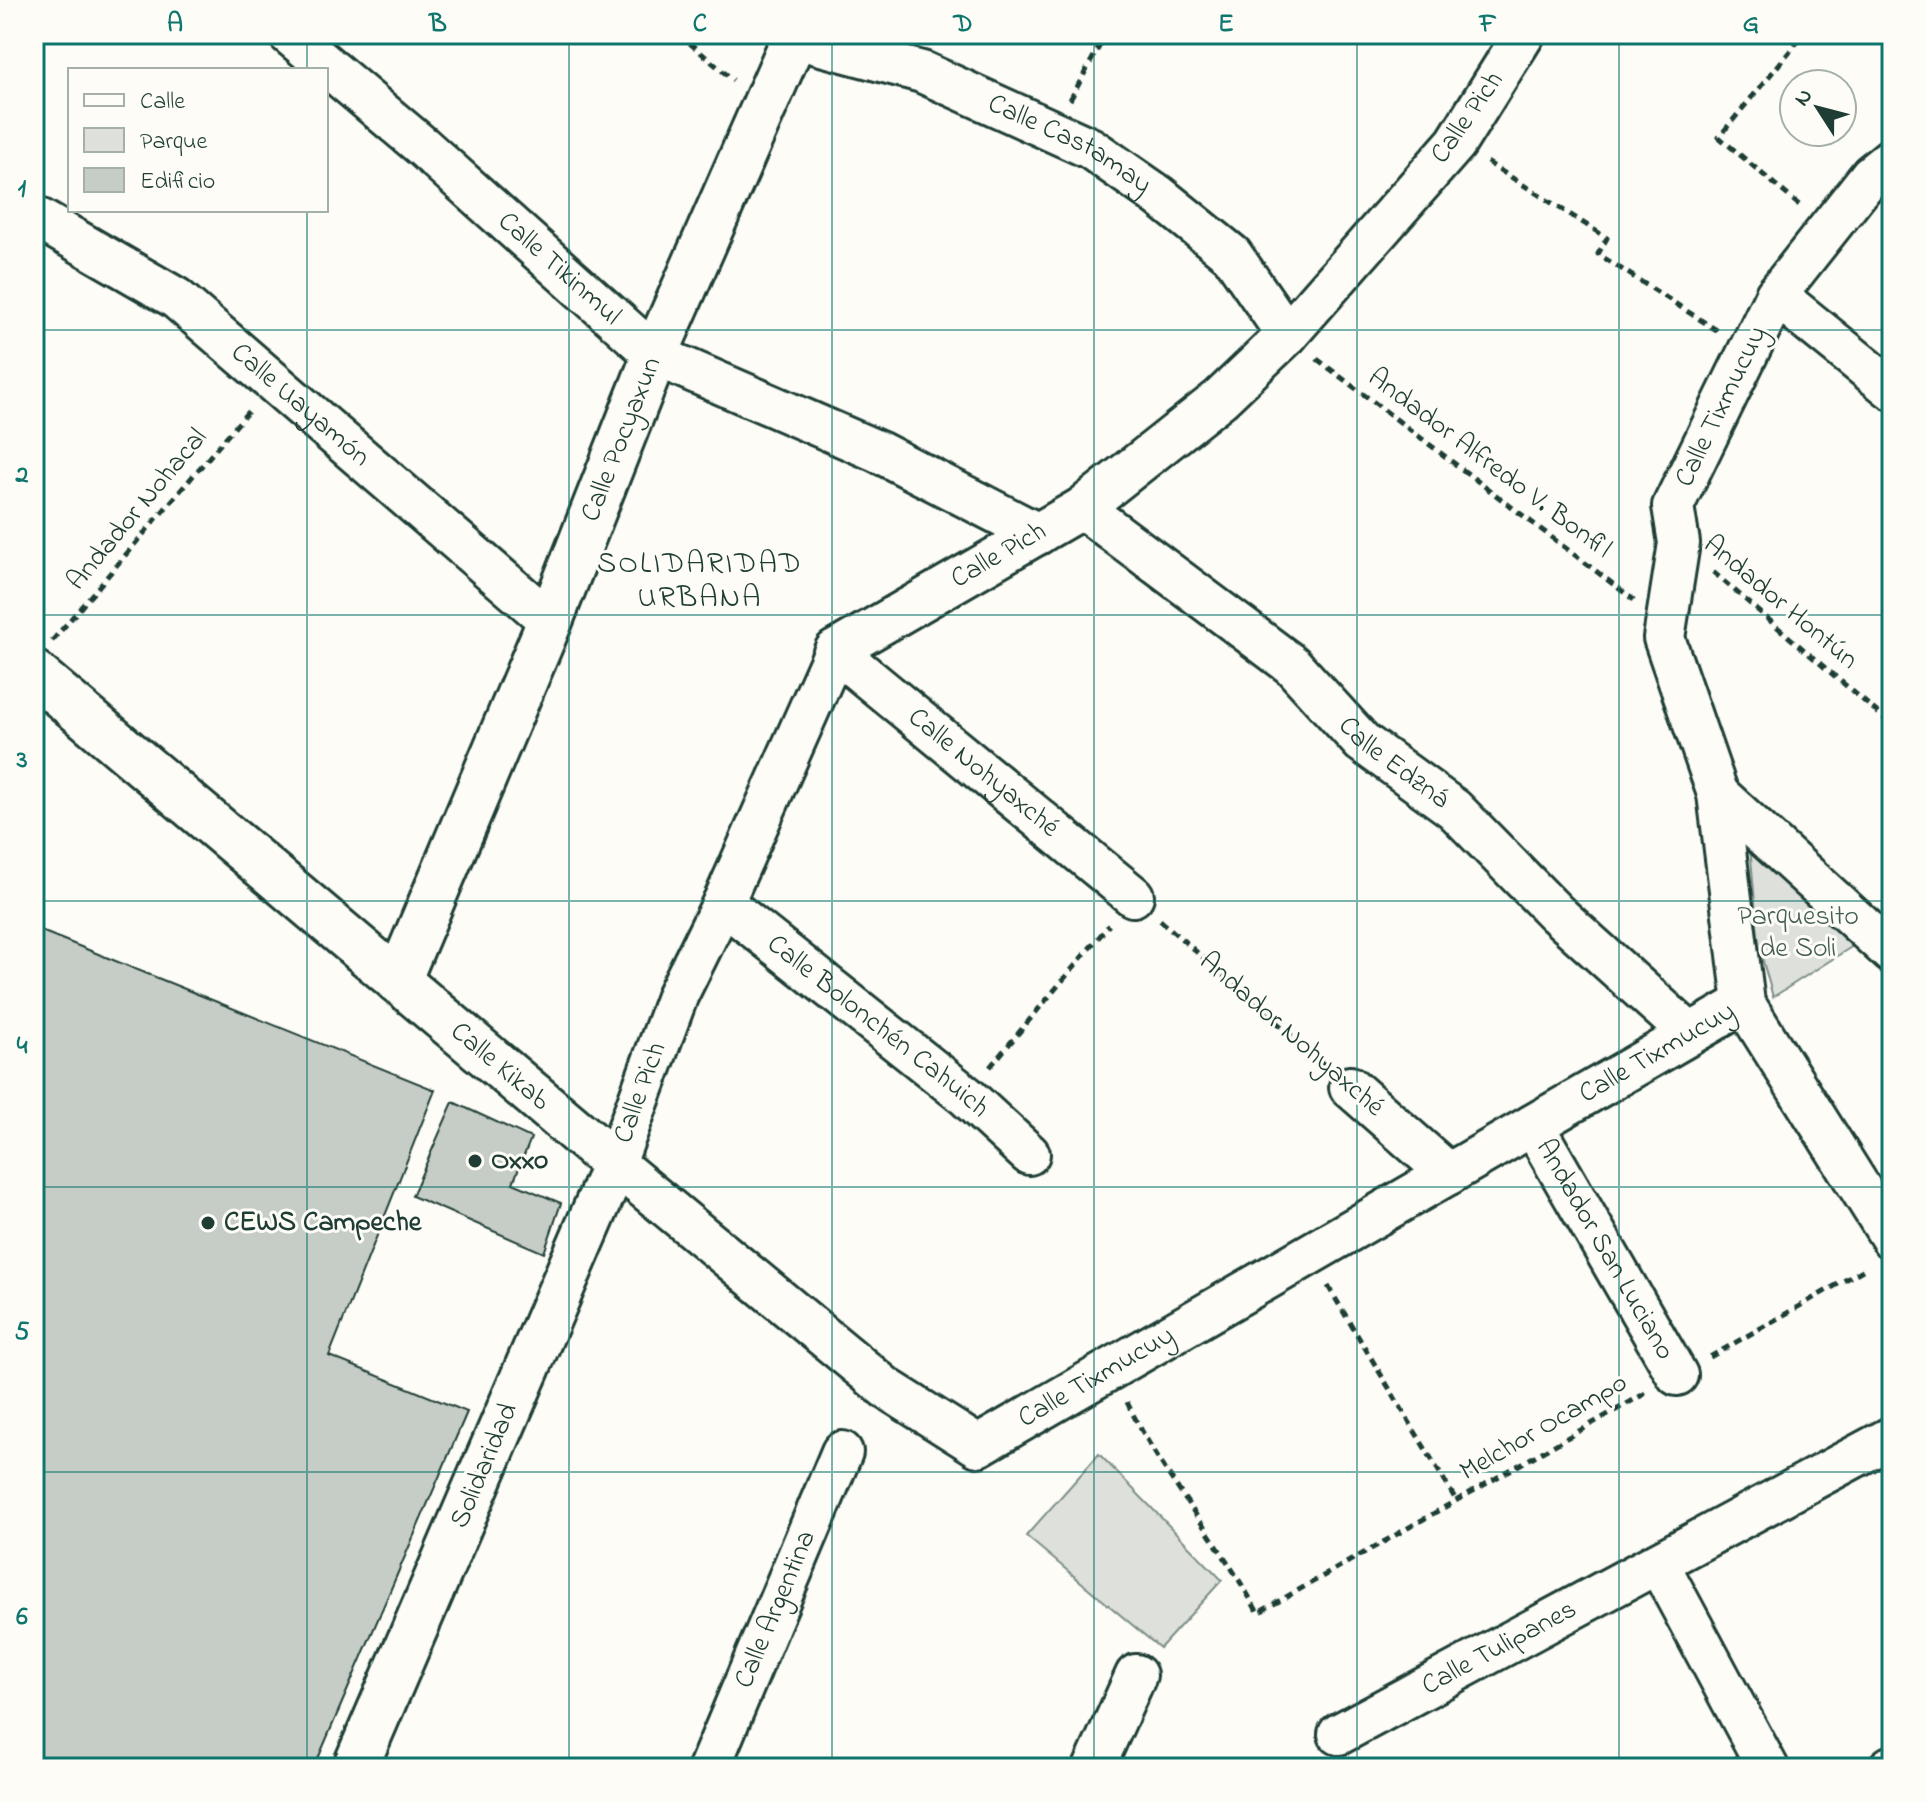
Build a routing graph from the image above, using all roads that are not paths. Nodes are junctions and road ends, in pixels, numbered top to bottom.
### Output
1 (289, 34) edge
2 (1524, 34) edge
3 (796, 36) edge
4 (1892, 158) edge
5 (34, 216) edge
6 (1776, 295) junction
7 (1287, 335) junction
8 (655, 355) junction
9 (1892, 389) edge
10 (1082, 508) junction
11 (1038, 534) junction
12 (550, 621) junction
13 (835, 651) junction
14 (39, 662) edge
15 (1718, 794) junction
16 (1133, 896) road end
17 (723, 903) junction
18 (1892, 953) edge
19 (398, 981) junction
20 (1744, 1003) junction
21 (1690, 1034) junction
22 (1350, 1087) road end
23 (1533, 1125) junction
24 (1029, 1154) dead end
25 (615, 1164) junction
26 (1449, 1174) junction
27 (1885, 1250) edge
28 (1677, 1375) road end
29 (1892, 1437) edge
30 (978, 1446) joint
31 (842, 1452) dead end
32 (1658, 1563) junction
33 (1136, 1675) dead end
34 (1339, 1734) dead end
35 (355, 1768) edge
36 (709, 1768) edge
37 (1094, 1768) edge
38 (1768, 1768) edge

1 - 8 street, Calle Tikinmul
2 - 7 street, Calle Pich
3 - 7 street, Calle Castamay
3 - 8 street, Calle Pocyaxun
4 - 6 street, Calle Tixmucuy
5 - 12 street, Calle Uayamón
6 - 9 street
6 - 15 street, Calle Tixmucuy
7 - 10 street, Calle Pich
8 - 11 street, Calle Tikinmul
8 - 12 street, Calle Pocyaxun
10 - 11 street, Calle Pich
10 - 21 street, Calle Edzná
11 - 13 street, Calle Pich
12 - 19 street, Calle Pocyaxun
13 - 16 street, Calle Nohyaxché
13 - 17 street, Calle Pich
14 - 19 street, Calle Kikab
15 - 18 street
15 - 20 street, Calle Tixmucuy
17 - 24 street, Calle Bolonchén Cahuich
17 - 25 street, Calle Pich
19 - 25 street, Calle Kikab
20 - 21 street, Calle Tixmucuy
20 - 27 street
21 - 23 street, Calle Tixmucuy
22 - 26 street, Andador Nohyaxché
23 - 26 street, Calle Tixmucuy
23 - 28 street, Andador San Luciano
25 - 30 street, Calle Kikab
25 - 35 street, Solidaridad
26 - 30 street, Calle Tixmucuy
29 - 32 street, Calle Tulipanes
31 - 36 street, Calle Argentina
32 - 34 street, Calle Tulipanes
32 - 38 street
33 - 37 street

